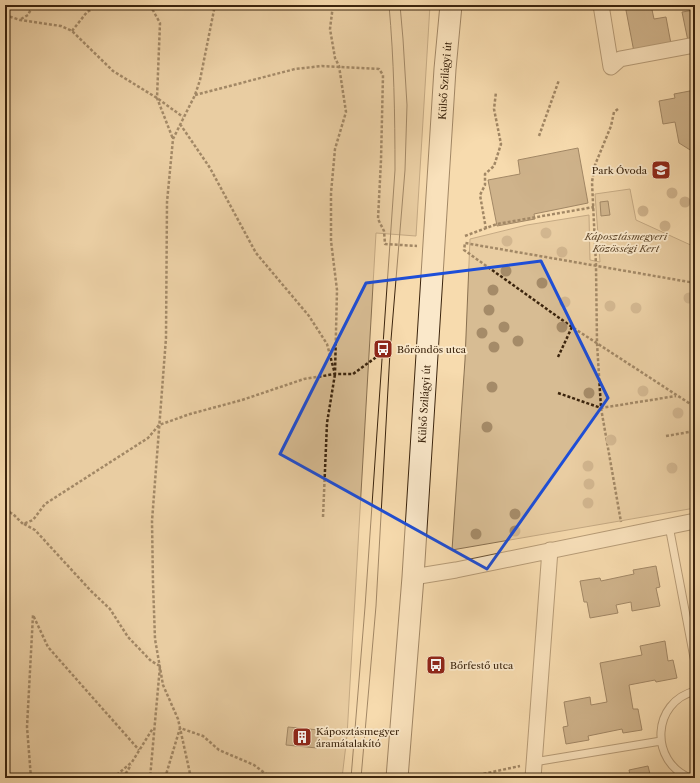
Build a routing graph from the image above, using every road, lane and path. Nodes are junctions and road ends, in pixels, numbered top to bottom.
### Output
1 (33, 5) edge
2 (99, 5) edge
3 (150, 5) edge
4 (215, 5) edge
5 (334, 5) edge
6 (451, 5) edge
7 (601, 5) edge
8 (5, 15) edge
9 (20, 20) junction
10 (72, 31) junction
11 (695, 45) edge
12 (339, 66) junction
13 (559, 80) dead end
14 (496, 92) dead end
15 (195, 95) junction
16 (158, 98) junction
17 (618, 108) dead end
18 (183, 117) junction
19 (180, 124) junction
20 (539, 136) dead end
21 (174, 139) junction
22 (594, 207) junction
23 (486, 229) junction
24 (466, 236) dead end
25 (419, 246) dead end
26 (596, 265) junction
27 (695, 283) edge
28 (572, 328) junction
29 (597, 343) junction
30 (378, 349) dead end
31 (558, 357) dead end
32 (335, 374) junction
33 (558, 393) dead end
34 (677, 396) junction
35 (695, 407) edge
36 (601, 408) junction
37 (159, 425) junction
38 (695, 431) edge
39 (666, 436) dead end
40 (5, 510) edge
41 (323, 517) dead end
42 (695, 521) edge
43 (23, 524) junction
44 (669, 526) junction
45 (622, 527) dead end
46 (550, 550) junction
47 (413, 577) junction
48 (695, 662) edge
49 (160, 666) junction
50 (695, 691) edge
51 (154, 727) junction
52 (180, 728) junction
53 (661, 742) junction
54 (139, 750) junction
55 (132, 762) junction
56 (534, 762) junction
57 (31, 778) edge
58 (113, 778) edge
59 (123, 778) edge
60 (150, 778) edge
61 (165, 778) edge
62 (191, 778) edge
63 (275, 778) edge
64 (397, 778) edge
65 (464, 778) edge
66 (533, 778) edge
67 (690, 778) edge

1 - 9 path
2 - 10 path
3 - 16 path
4 - 15 path
5 - 12 path
6 - 47 street, Külső Szilágyi út
7 - 11 street
8 - 9 path
9 - 10 path
10 - 16 path
12 - 15 path
12 - 25 path
12 - 32 path
13 - 20 path
14 - 23 path
15 - 18 path
16 - 18 path
16 - 21 path
17 - 22 path
18 - 19 path
19 - 21 path
19 - 32 path
21 - 37 path
22 - 23 path
22 - 26 path
23 - 24 path
26 - 27 path
26 - 28 path
26 - 29 path
28 - 29 path
28 - 31 path
29 - 34 path
29 - 36 path
30 - 32 path
32 - 37 path
32 - 41 path
33 - 36 path
34 - 35 path
34 - 36 path
36 - 45 path
37 - 43 path
37 - 49 path
38 - 39 path
40 - 43 path
42 - 44 street
43 - 49 path
44 - 46 street
44 - 48 lane
46 - 47 street
46 - 56 street
47 - 64 street, Külső Szilágyi út
49 - 51 path
49 - 52 path
50 - 53 lane
51 - 54 path
51 - 60 path
52 - 61 path
52 - 62 path
52 - 63 path
53 - 56 lane
53 - 67 lane
54 - 55 path
54 - 57 path
55 - 58 path
55 - 59 path
56 - 65 path
56 - 66 street

